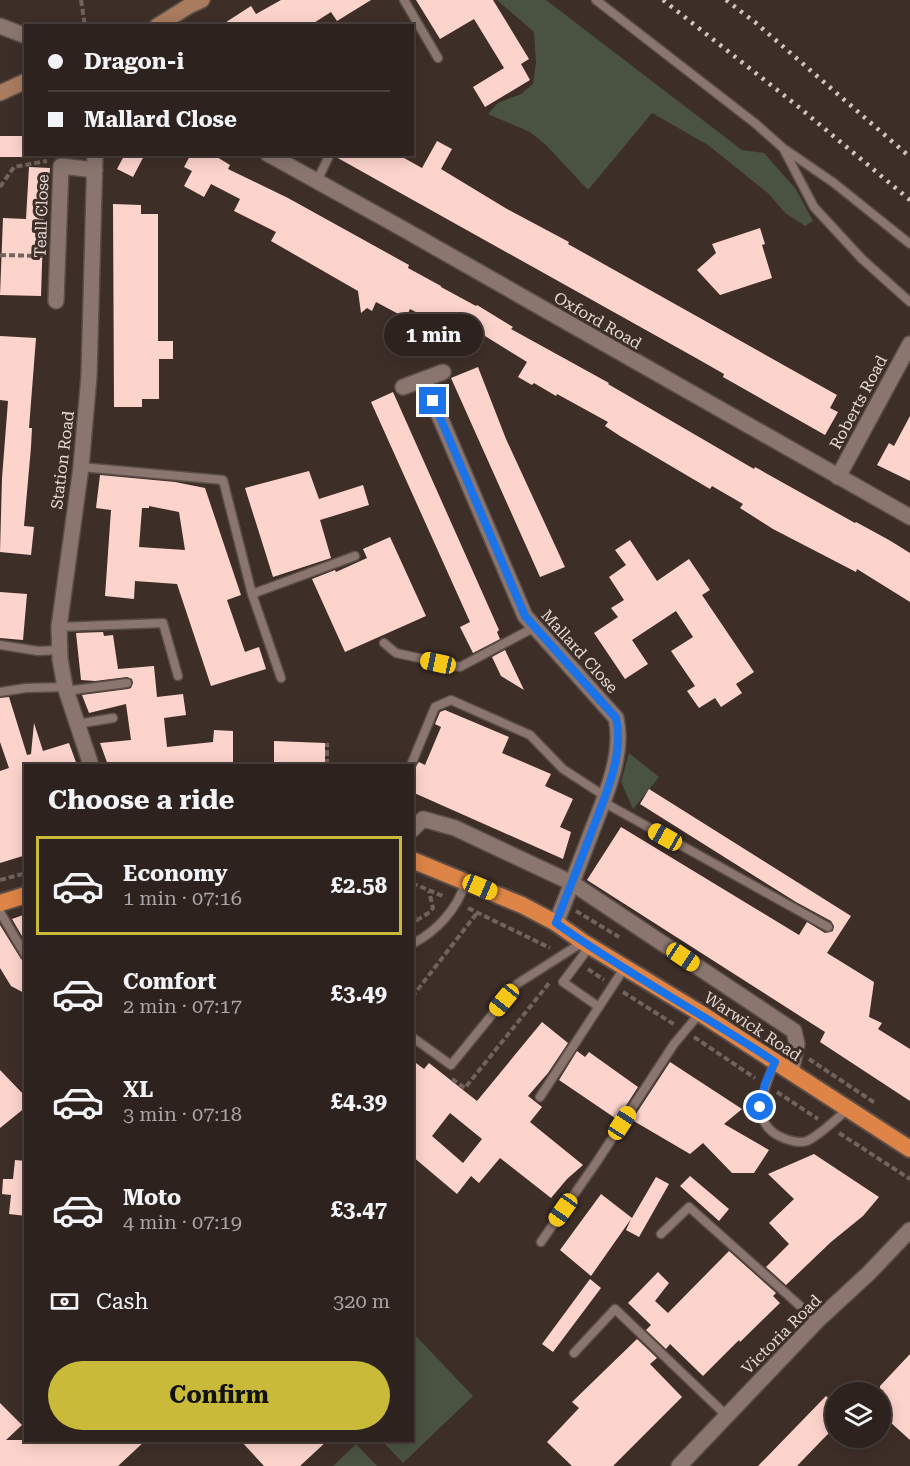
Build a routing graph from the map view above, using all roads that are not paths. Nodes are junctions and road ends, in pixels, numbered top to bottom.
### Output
1 (404, 0) edge
2 (596, 0) edge
3 (193, 2) edge
4 (160, 24) edge
5 (0, 26) edge
6 (24, 35) edge
7 (438, 58) dead end
8 (24, 82) edge
9 (0, 93) edge
10 (783, 148) junction
11 (272, 156) edge
12 (329, 156) edge
13 (95, 162) edge
14 (316, 181) junction
15 (910, 244) edge
16 (56, 301) dead end
17 (910, 302) edge
18 (910, 344) edge
19 (443, 372) dead end
20 (424, 380) junction
21 (403, 387) dead end
22 (81, 467) junction
23 (838, 477) junction
24 (910, 517) edge
25 (355, 556) dead end
26 (252, 594) junction
27 (59, 627) junction
28 (535, 627) junction
29 (384, 643) dead end
30 (0, 645) edge
31 (60, 650) junction
32 (178, 676) dead end
33 (281, 678) dead end
34 (127, 683) dead end
35 (66, 689) junction
36 (0, 692) edge
37 (113, 718) dead end
38 (77, 724) junction
39 (91, 764) edge
40 (411, 764) edge
41 (605, 800) junction
42 (414, 828) edge
43 (414, 861) edge
44 (466, 881) junction
45 (572, 883) junction
46 (24, 896) edge
47 (0, 903) edge
48 (0, 912) edge
49 (556, 923) junction
50 (828, 927) dead end
51 (414, 943) edge
52 (587, 944) junction
53 (24, 953) edge
54 (625, 967) junction
55 (599, 1007) junction
56 (700, 1013) junction
57 (414, 1038) edge
58 (775, 1062) junction
59 (790, 1072) junction
60 (540, 1097) dead end
61 (848, 1109) junction
62 (910, 1149) edge
63 (910, 1230) edge
64 (661, 1234) dead end
65 (541, 1242) dead end
66 (817, 1321) junction
67 (574, 1353) dead end
68 (727, 1416) junction
69 (679, 1466) edge

1 - 7 lane
2 - 10 lane
3 - 4 main road
5 - 6 street
8 - 9 main road
10 - 15 lane
10 - 17 lane
11 - 14 street, Oxford Road
12 - 14 lane
13 - 16 street, Teall Close
13 - 22 street, Station Road
14 - 23 street, Oxford Road
18 - 23 street, Roberts Road
19 - 20 street
20 - 21 street
20 - 28 street, Mallard Close
22 - 26 lane
22 - 27 street, Station Road
23 - 24 street, Oxford Road
25 - 26 lane
26 - 33 lane
27 - 31 street, Station Road
27 - 32 lane
28 - 29 lane
28 - 41 street, Mallard Close
30 - 31 lane
31 - 35 street, Station Road
34 - 35 lane
35 - 36 lane
35 - 38 street, Station Road
37 - 38 lane
38 - 39 street, Station Road
40 - 41 lane
41 - 45 street, Mallard Close
41 - 50 lane
42 - 45 street
43 - 44 highway, Warwick Road
44 - 49 highway, Warwick Road
44 - 51 lane
45 - 49 street, Mallard Close
45 - 59 street
46 - 47 highway
48 - 53 lane
49 - 52 highway, Warwick Road
52 - 54 highway, Warwick Road
52 - 55 lane
52 - 57 lane
54 - 55 lane
54 - 56 highway, Warwick Road
55 - 60 lane
56 - 58 highway, Warwick Road
56 - 65 lane
58 - 59 highway, Warwick Road
58 - 61 lane
59 - 61 highway, Warwick Road
61 - 62 highway, Warwick Road
63 - 66 street, Victoria Road
64 - 66 lane
66 - 68 street, Victoria Road
67 - 68 lane
68 - 69 street, Victoria Road

